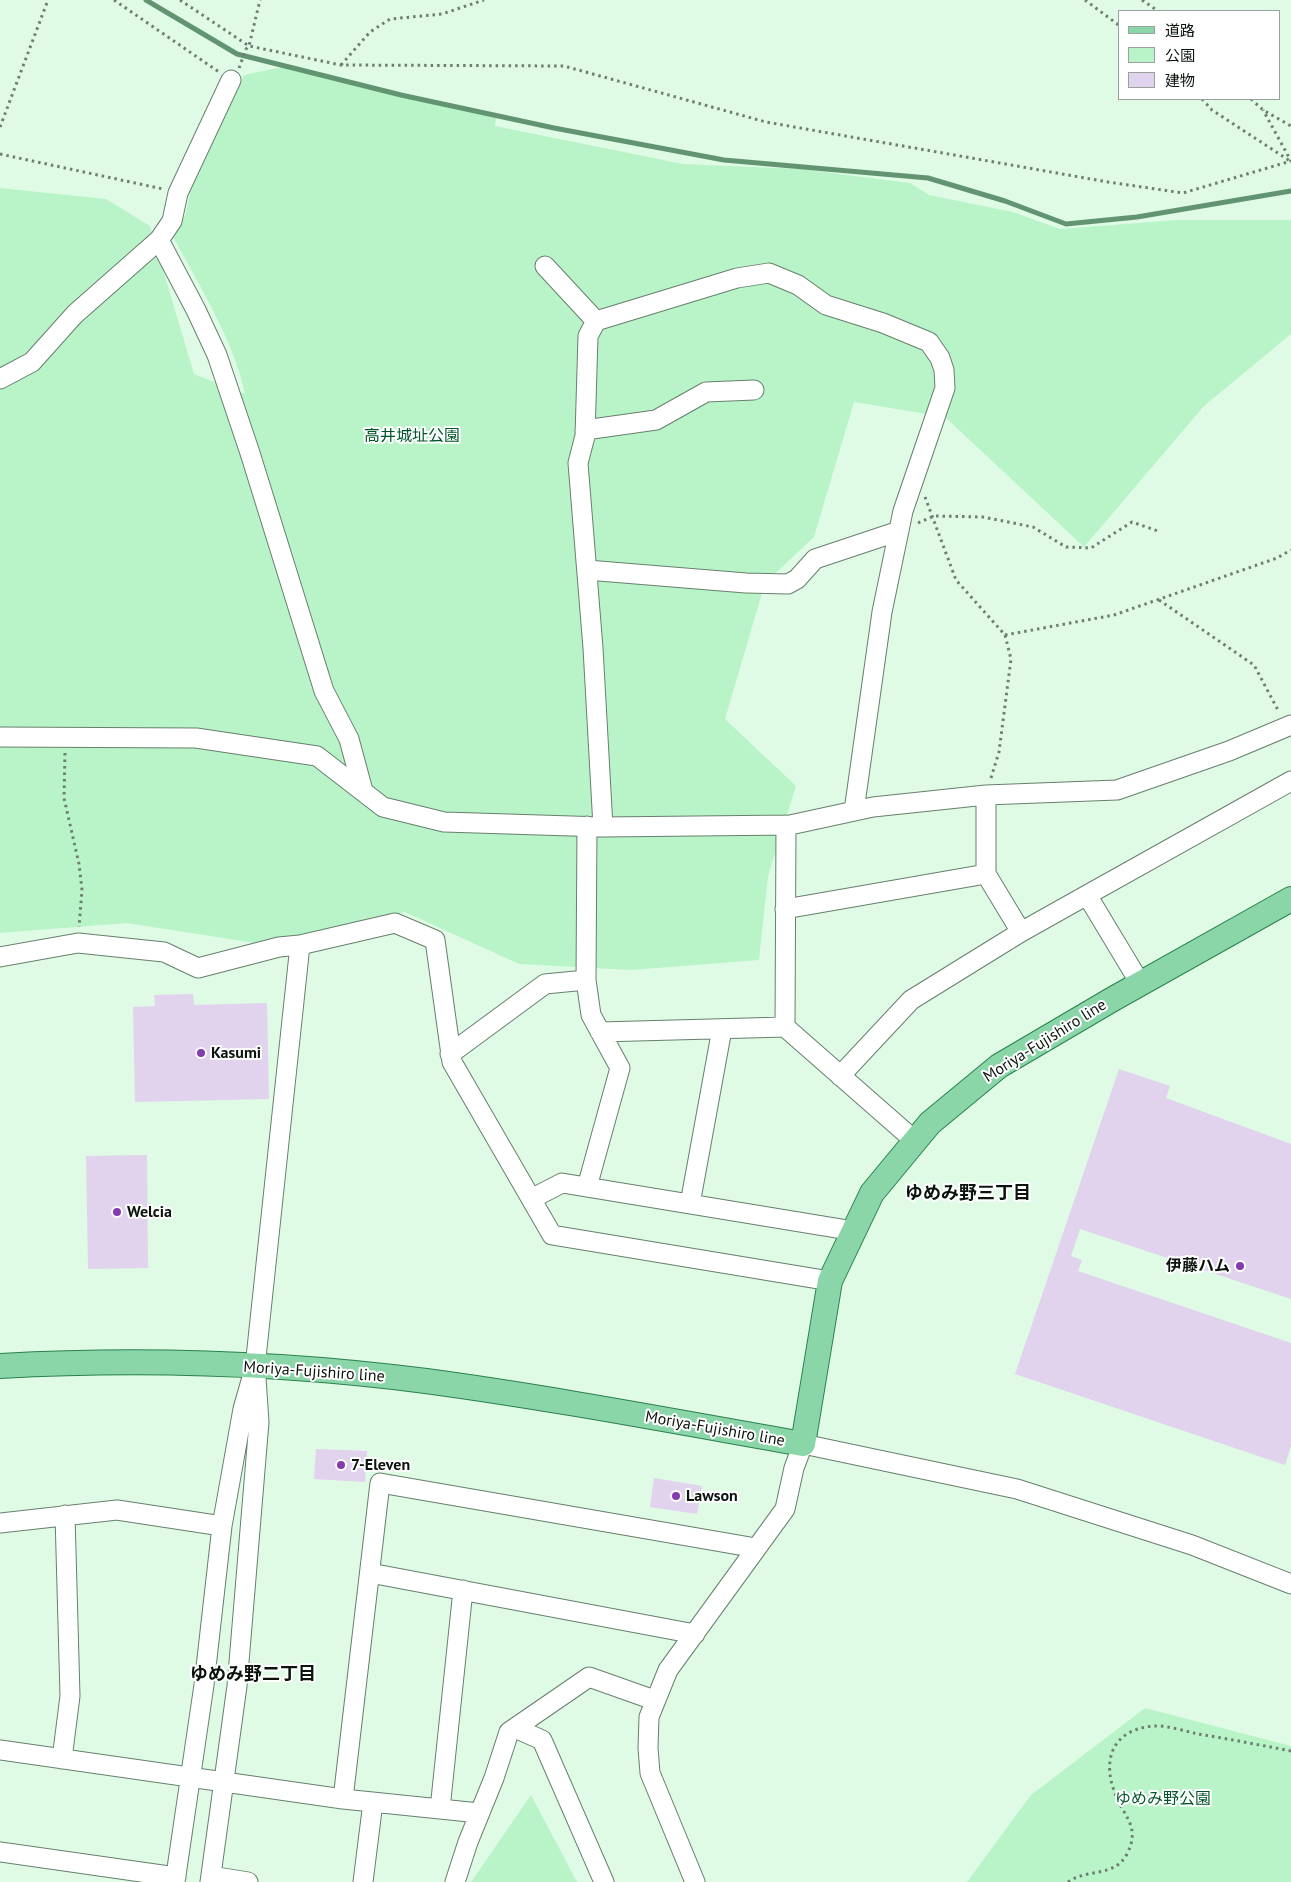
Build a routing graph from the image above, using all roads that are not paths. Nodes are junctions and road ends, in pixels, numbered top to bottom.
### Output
1 (235, 74) road end
2 (159, 240) junction
3 (545, 266) dead end
4 (596, 321) junction
5 (0, 379) edge
6 (754, 390) dead end
7 (585, 430) junction
8 (899, 531) junction
9 (587, 570) junction
10 (1290, 731) edge
11 (0, 737) edge
12 (1291, 781) edge
13 (364, 791) junction
14 (986, 796) junction
15 (854, 811) junction
16 (786, 825) junction
17 (595, 827) junction
18 (986, 874) junction
19 (1087, 895) junction
20 (1291, 899) edge
21 (785, 909) junction
22 (1021, 932) junction
23 (300, 945) junction
24 (0, 957) edge
25 (586, 980) junction
26 (1140, 983) junction
27 (784, 1027) junction
28 (722, 1029) junction
29 (600, 1032) junction
30 (450, 1054) junction
31 (840, 1076) junction
32 (915, 1141) junction
33 (587, 1187) junction
34 (531, 1199) junction
35 (690, 1204) junction
36 (854, 1231) junction
37 (830, 1280) junction
38 (0, 1366) edge
39 (255, 1367) junction
40 (803, 1444) junction
41 (66, 1515) junction
42 (0, 1522) edge
43 (222, 1526) junction
44 (756, 1548) junction
45 (370, 1573) junction
46 (1291, 1584) edge
47 (463, 1590) junction
48 (696, 1634) junction
49 (654, 1700) junction
50 (515, 1728) junction
51 (0, 1750) edge
52 (62, 1759) junction
53 (189, 1777) junction
54 (224, 1782) junction
55 (343, 1799) junction
56 (373, 1802) junction
57 (440, 1809) junction
58 (479, 1813) junction
59 (0, 1852) edge
60 (176, 1879) edge
61 (211, 1879) edge
62 (248, 1882) edge
63 (363, 1882) edge
64 (455, 1882) edge
65 (604, 1882) edge
66 (695, 1882) edge

1 - 2 street
2 - 5 street
2 - 13 street
3 - 4 street
4 - 7 street
4 - 8 street
6 - 7 street
7 - 9 street
8 - 9 street
8 - 15 street
9 - 17 street
10 - 14 street
11 - 13 street
12 - 19 street
13 - 17 street
14 - 15 street
14 - 18 street
15 - 16 street
16 - 17 street
16 - 21 street
17 - 25 street
18 - 21 street
18 - 22 street
19 - 22 street
19 - 26 street
20 - 26 main road, Moriya-Fujishiro line
21 - 27 street
22 - 31 street
23 - 24 street
23 - 30 street
23 - 39 street
25 - 29 street
25 - 30 street
26 - 32 main road, Moriya-Fujishiro line
27 - 28 street
27 - 31 street
28 - 29 street
28 - 35 street
29 - 33 street
30 - 34 street
31 - 32 street
32 - 36 main road, Moriya-Fujishiro line
33 - 34 street
33 - 35 street
34 - 37 street
35 - 36 street
36 - 37 main road, Moriya-Fujishiro line
37 - 40 main road, Moriya-Fujishiro line
38 - 39 main road, Moriya-Fujishiro line
39 - 40 main road, Moriya-Fujishiro line
39 - 43 street
39 - 54 street
40 - 44 street
40 - 46 street
41 - 42 street
41 - 43 street
41 - 52 street
43 - 53 street
44 - 45 street
44 - 48 street
45 - 47 street
45 - 55 street
47 - 48 street
47 - 57 street
48 - 49 street
49 - 50 street
49 - 66 street
50 - 58 street
50 - 65 street
51 - 52 street
52 - 53 street
53 - 54 street
53 - 60 street
54 - 55 street
54 - 61 street
55 - 56 street
56 - 57 street
56 - 63 street
57 - 58 street
58 - 64 street
59 - 60 street
61 - 62 street

